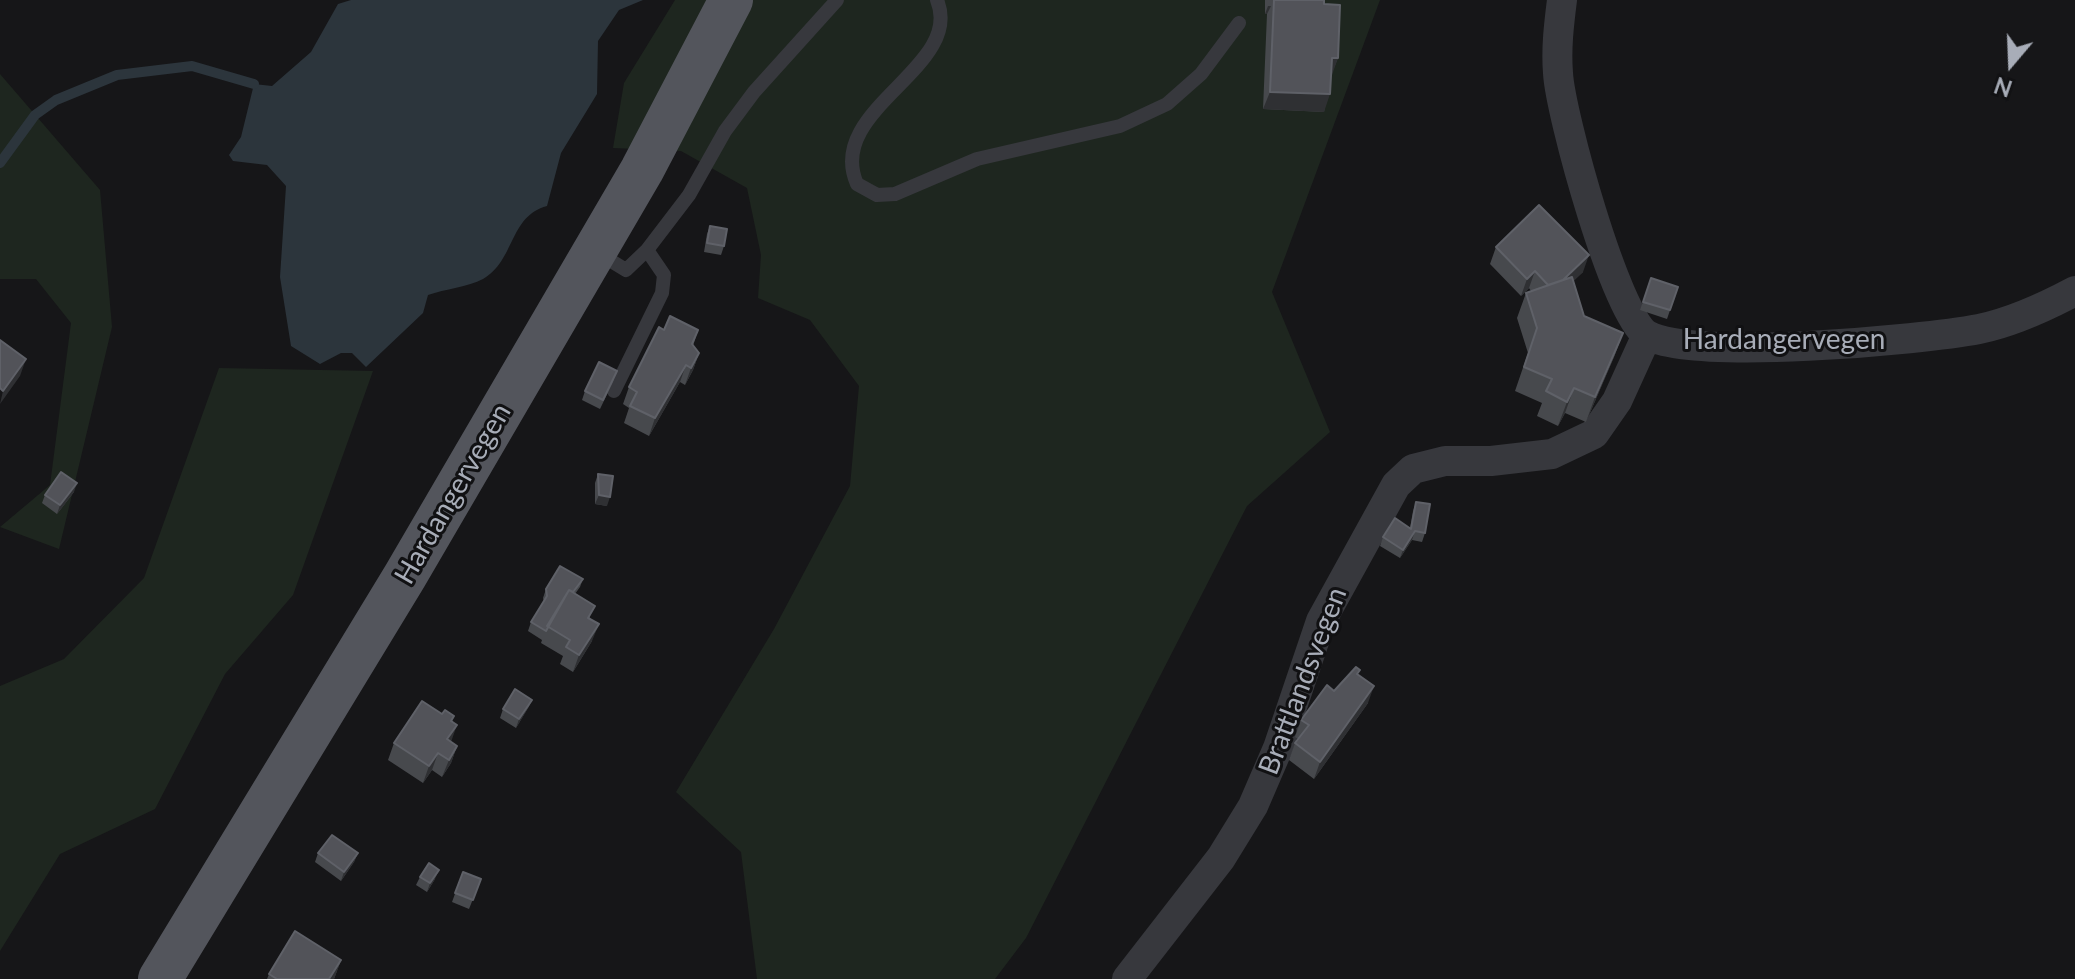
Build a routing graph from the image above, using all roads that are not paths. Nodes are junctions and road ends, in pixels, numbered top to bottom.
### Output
1 (731, 0) edge
2 (837, 0) edge
3 (937, 0) edge
4 (1562, 0) edge
5 (1239, 23) dead end
6 (647, 250) junction
7 (594, 251) junction
8 (2075, 291) edge
9 (1647, 335) junction
10 (614, 391) edge
11 (160, 979) edge
12 (1127, 979) edge

1 - 7 main road, Hardangervegen
2 - 6 lane
3 - 5 lane
4 - 9 street, Hardangervegen
6 - 7 lane
6 - 10 lane
7 - 11 main road, Hardangervegen
8 - 9 street, Hardangervegen
9 - 12 street, Brattlandsvegen

